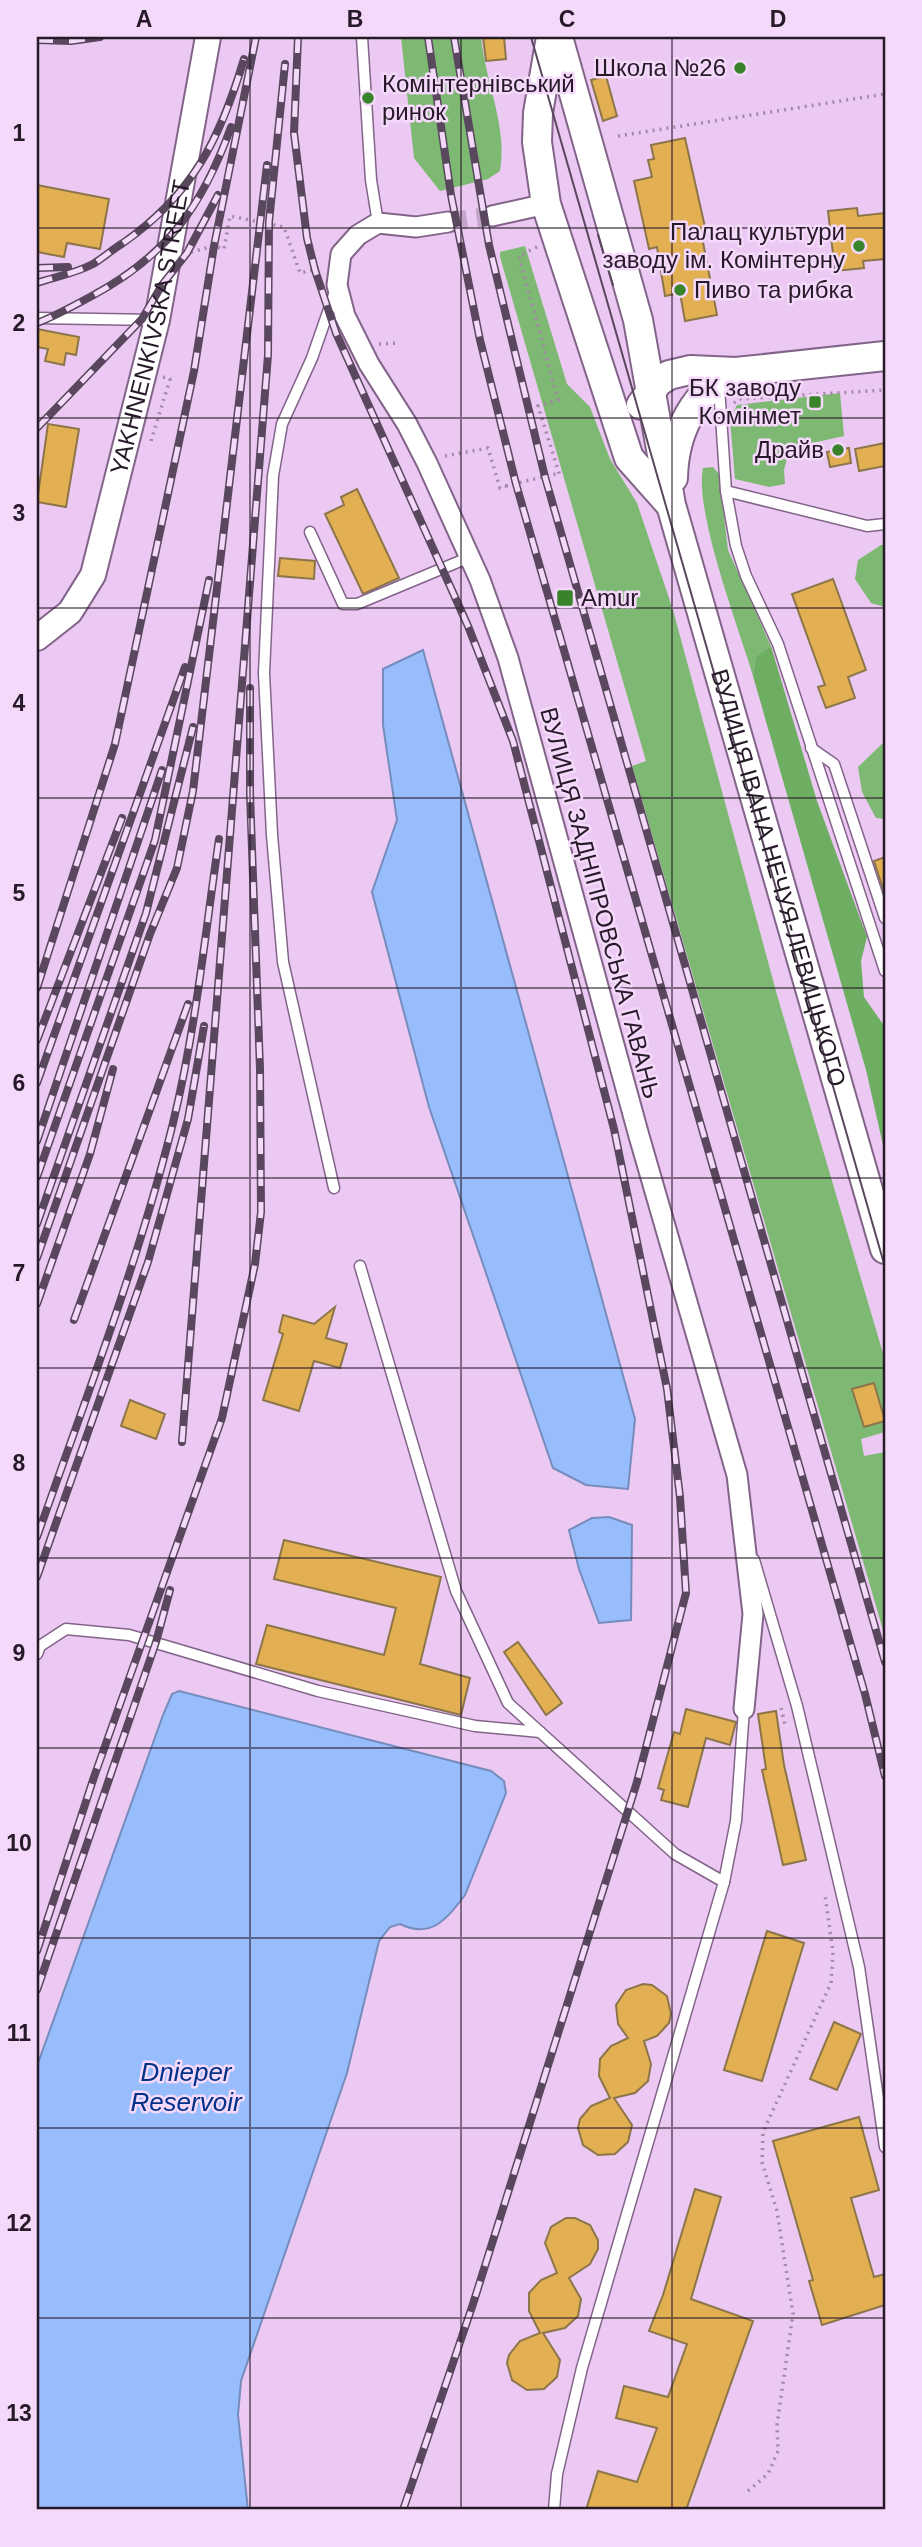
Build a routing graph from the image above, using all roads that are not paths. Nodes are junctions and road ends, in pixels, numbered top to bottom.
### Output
1 (208, 37) edge
2 (362, 37) edge
3 (551, 37) edge
4 (558, 37) edge
5 (546, 204) junction
6 (492, 216) tunnel mouth
7 (448, 222) tunnel mouth
8 (378, 223) junction
9 (337, 285) junction
10 (37, 318) edge
11 (157, 320) junction
12 (638, 320) junction
13 (591, 346) junction
14 (885, 356) edge
15 (690, 370) junction
16 (728, 376) junction
17 (649, 391) junction
18 (629, 458) junction
19 (726, 491) junction
20 (671, 505) junction
21 (885, 524) edge
22 (310, 532) dead end
23 (470, 557) junction
24 (37, 638) edge
25 (811, 748) junction
26 (885, 918) edge
27 (885, 971) edge
28 (334, 1188) dead end
29 (885, 1250) edge
30 (360, 1266) dead end
31 (746, 1536) junction
32 (37, 1654) edge
33 (744, 1709) joint
34 (540, 1732) junction
35 (723, 1882) junction
36 (885, 2147) edge
37 (554, 2510) edge

1 - 11 street, YAKHNENKIVSKA STREET
2 - 8 lane
3 - 5 main road, ВУЛИЦЯ ІВАНА НЕЧУЯ-ЛЕВИЦЬКОГО
4 - 12 main road, ВУЛИЦЯ ІВАНА НЕЧУЯ-ЛЕВИЦЬКОГО
5 - 6 street
5 - 13 main road, ВУЛИЦЯ ІВАНА НЕЧУЯ-ЛЕВИЦЬКОГО
7 - 8 street
8 - 9 street, ВУЛИЦЯ ЗАДНІПРОВСЬКА ГАВАНЬ
9 - 23 street, ВУЛИЦЯ ЗАДНІПРОВСЬКА ГАВАНЬ
9 - 28 lane
10 - 11 lane
11 - 24 street, YAKHNENKIVSKA STREET
12 - 15 main road
12 - 17 main road, ВУЛИЦЯ ІВАНА НЕЧУЯ-ЛЕВИЦЬКОГО
13 - 17 main road
13 - 18 main road, ВУЛИЦЯ ІВАНА НЕЧУЯ-ЛЕВИЦЬКОГО
14 - 16 main road
15 - 16 main road
15 - 17 main road
16 - 17 main road
16 - 19 lane
16 - 20 main road
17 - 18 main road
17 - 20 main road, ВУЛИЦЯ ІВАНА НЕЧУЯ-ЛЕВИЦЬКОГО
18 - 20 main road, ВУЛИЦЯ ІВАНА НЕЧУЯ-ЛЕВИЦЬКОГО
19 - 21 lane
19 - 25 lane
20 - 29 main road, ВУЛИЦЯ ІВАНА НЕЧУЯ-ЛЕВИЦЬКОГО
22 - 23 lane
23 - 31 street, ВУЛИЦЯ ЗАДНІПРОВСЬКА ГАВАНЬ
25 - 26 lane
25 - 27 lane
30 - 34 lane
31 - 33 street, ВУЛИЦЯ ЗАДНІПРОВСЬКА ГАВАНЬ
31 - 36 lane
32 - 34 lane
33 - 35 lane
34 - 35 lane
35 - 37 lane

